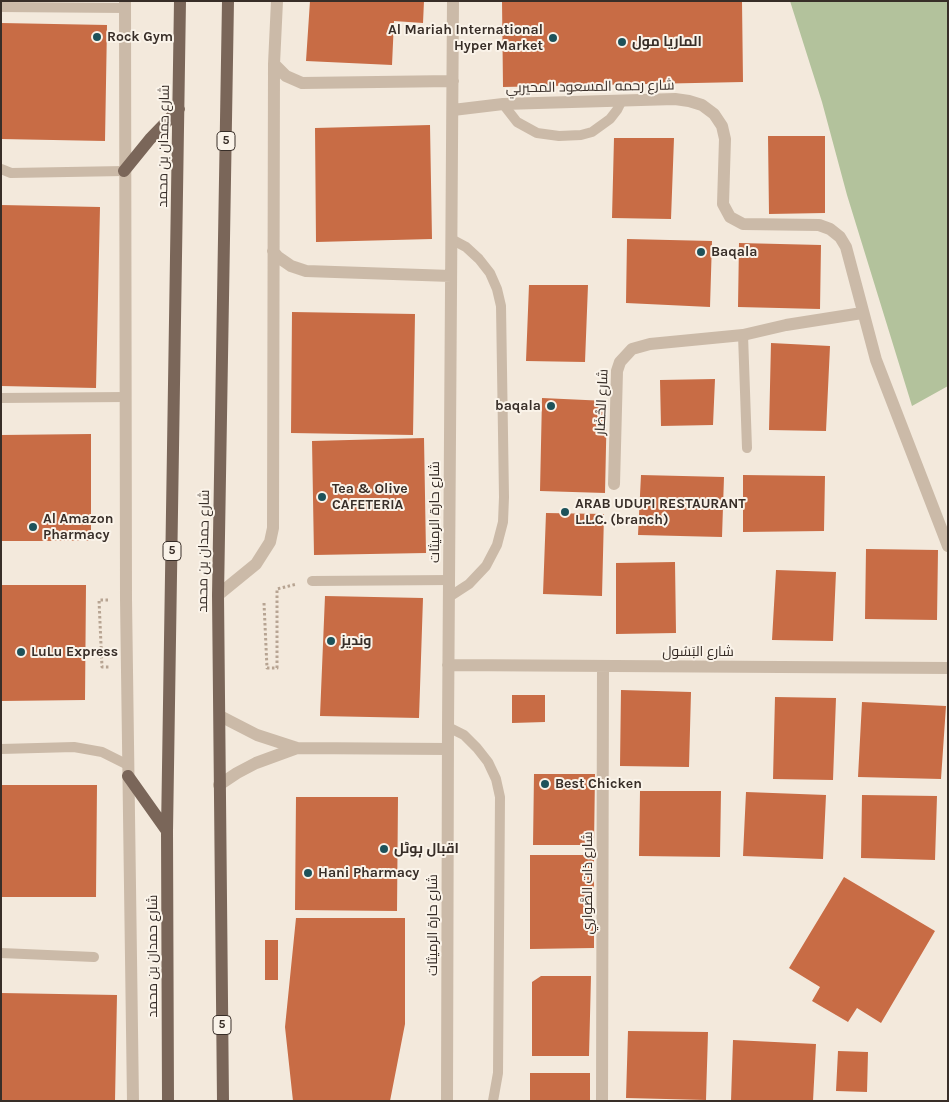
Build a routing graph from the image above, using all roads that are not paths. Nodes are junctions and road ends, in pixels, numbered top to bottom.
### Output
1 (230, 1) edge
2 (277, 1) edge
3 (453, 1) edge
4 (125, 5) edge
5 (179, 5) edge
6 (1, 6) edge
7 (274, 64) junction
8 (453, 82) junction
9 (622, 100) junction
10 (503, 104) junction
11 (179, 108) junction
12 (453, 110) junction
13 (1, 169) edge
14 (124, 171) junction
15 (451, 239) junction
16 (274, 251) junction
17 (451, 276) junction
18 (862, 313) junction
19 (742, 335) junction
20 (126, 397) junction
21 (1, 398) edge
22 (747, 448) dead end
23 (614, 484) dead end
24 (948, 546) edge
25 (450, 580) junction
26 (312, 581) dead end
27 (218, 596) junction
28 (449, 597) junction
29 (448, 665) junction
30 (603, 666) junction
31 (948, 668) edge
32 (220, 716) junction
33 (448, 727) junction
34 (297, 748) junction
35 (1, 749) edge
36 (448, 749) junction
37 (128, 771) junction
38 (219, 786) junction
39 (167, 831) junction
40 (1, 954) edge
41 (94, 957) dead end
42 (134, 1101) edge
43 (168, 1101) edge
44 (223, 1101) edge
45 (447, 1101) edge
46 (493, 1101) edge
47 (602, 1101) edge

1 - 27 main road, شارع حمدان بن محمد / 5
2 - 7 street
3 - 8 street, شارع حارة الرميثات
4 - 6 lane
4 - 14 street
5 - 11 main road, شارع حمدان بن محمد / 5
7 - 8 street
7 - 16 street
8 - 12 street, شارع حارة الرميثات
9 - 10 street, شارع رحمه المسعود المحيربي
9 - 10 lane
9 - 18 street, شارع رحمه المسعود المحيربي
10 - 12 street, شارع رحمه المسعود المحيربي
11 - 14 main road
11 - 39 main road, شارع حمدان بن محمد / 5
12 - 15 street, شارع حارة الرميثات
13 - 14 lane
14 - 20 street
15 - 17 street, شارع حارة الرميثات
15 - 28 lane
16 - 17 street
16 - 27 street
17 - 25 street, شارع حارة الرميثات
18 - 19 street, شارع الحْضَار
18 - 24 street, شارع رحمه المسعود المحيربي
19 - 22 lane
19 - 23 street, شارع الحْضَار
20 - 21 lane
20 - 37 street
25 - 26 lane
25 - 28 street, شارع حارة الرميثات
27 - 32 main road, شارع حمدان بن محمد / 5
28 - 29 street, شارع حارة الرميثات
29 - 30 street, شارع البَسُول
29 - 33 street, شارع حارة الرميثات
30 - 31 street, شارع البَسُول
30 - 47 street, شارع ذات الصَّواري
32 - 34 street
32 - 38 main road, شارع حمدان بن محمد / 5
33 - 36 street, شارع حارة الرميثات
33 - 46 lane
34 - 36 street
34 - 38 street
35 - 37 lane
36 - 45 street, شارع حارة الرميثات
37 - 39 main road
37 - 42 street
38 - 44 main road, شارع حمدان بن محمد / 5
39 - 43 main road, شارع حمدان بن محمد / 5
40 - 41 lane

